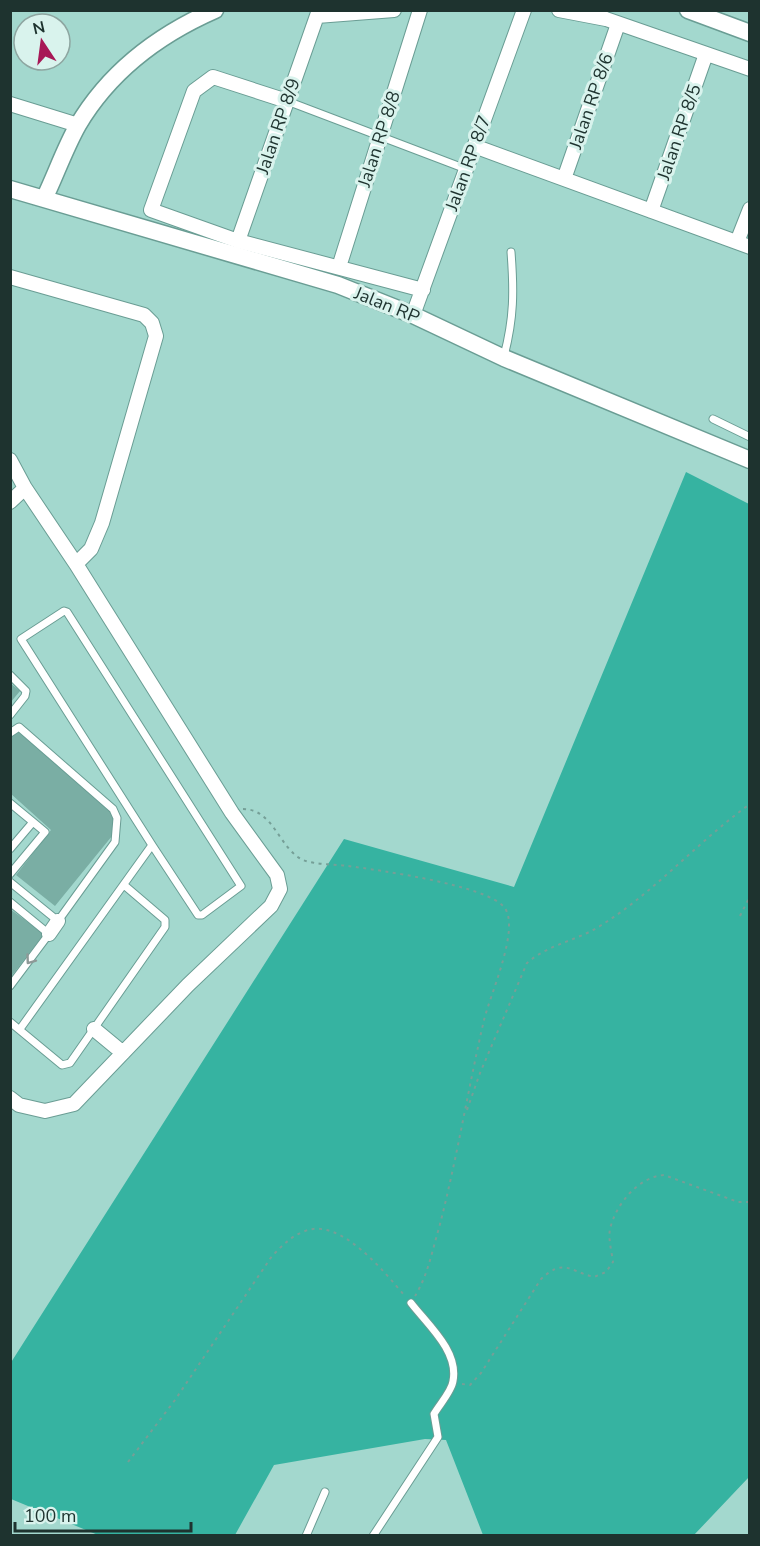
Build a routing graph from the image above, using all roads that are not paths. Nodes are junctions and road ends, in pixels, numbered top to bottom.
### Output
1 (215, 10) edge
2 (394, 10) edge
3 (420, 10) edge
4 (524, 10) edge
5 (559, 10) edge
6 (688, 10) edge
7 (318, 13) edge
8 (618, 24) junction
9 (750, 33) edge
10 (706, 54) junction
11 (750, 69) edge
12 (287, 101) junction
13 (10, 105) edge
14 (78, 125) junction
15 (379, 136) junction
16 (474, 146) junction
17 (466, 169) junction
18 (564, 179) junction
19 (10, 189) edge
20 (45, 197) junction
21 (750, 209) edge
22 (651, 211) junction
23 (238, 241) junction
24 (743, 245) edge
25 (511, 252) dead end
26 (339, 267) junction
27 (10, 277) edge
28 (423, 290) junction
29 (413, 315) junction
30 (504, 358) junction
31 (713, 419) dead end
32 (750, 437) edge
33 (10, 460) edge
34 (750, 460) edge
35 (25, 488) junction
36 (10, 502) edge
37 (76, 564) junction
38 (10, 675) edge
39 (10, 715) edge
40 (10, 733) edge
41 (10, 803) edge
42 (33, 822) junction
43 (152, 845) junction
44 (10, 849) edge
45 (10, 874) edge
46 (10, 882) edge
47 (124, 885) junction
48 (10, 902) edge
49 (58, 921) junction
50 (49, 934) junction
51 (10, 987) edge
52 (10, 1022) edge
53 (20, 1029) junction
54 (94, 1029) junction
55 (123, 1053) junction
56 (10, 1098) edge
57 (411, 1303) road end
58 (325, 1492) dead end
59 (306, 1536) edge
60 (373, 1536) edge

1 - 14 street
2 - 7 street
3 - 15 street, Jalan RP 8/8
4 - 16 street, Jalan RP 8/7
5 - 8 street
6 - 9 street
7 - 12 street, Jalan RP 8/9
8 - 10 street
8 - 18 street, Jalan RP 8/6
10 - 11 street
10 - 22 street, Jalan RP 8/5
12 - 15 lane
12 - 23 street, Jalan RP 8/9
12 - 23 street
13 - 14 street
14 - 20 street
15 - 17 lane
15 - 26 street, Jalan RP 8/8
16 - 17 street, Jalan RP 8/7
16 - 18 street
17 - 28 street, Jalan RP 8/7
18 - 22 street
19 - 20 street, Jalan RP
20 - 29 street, Jalan RP
21 - 24 street
22 - 24 street
23 - 26 street
25 - 30 lane
26 - 28 street
27 - 37 street
28 - 29 street, Jalan RP 8/7
29 - 30 street, Jalan RP
30 - 34 street, Jalan RP
31 - 32 lane
33 - 35 street
35 - 36 street
35 - 37 street
37 - 55 street
38 - 39 lane
40 - 49 lane
41 - 42 lane
42 - 44 lane
42 - 45 lane
43 - 43 lane
43 - 47 lane
46 - 49 lane
47 - 53 lane
47 - 54 lane
48 - 50 lane
49 - 50 street
50 -> 51 lane
52 - 53 lane
53 - 54 lane
54 - 55 street
55 - 56 street
57 - 60 lane
58 - 59 lane

